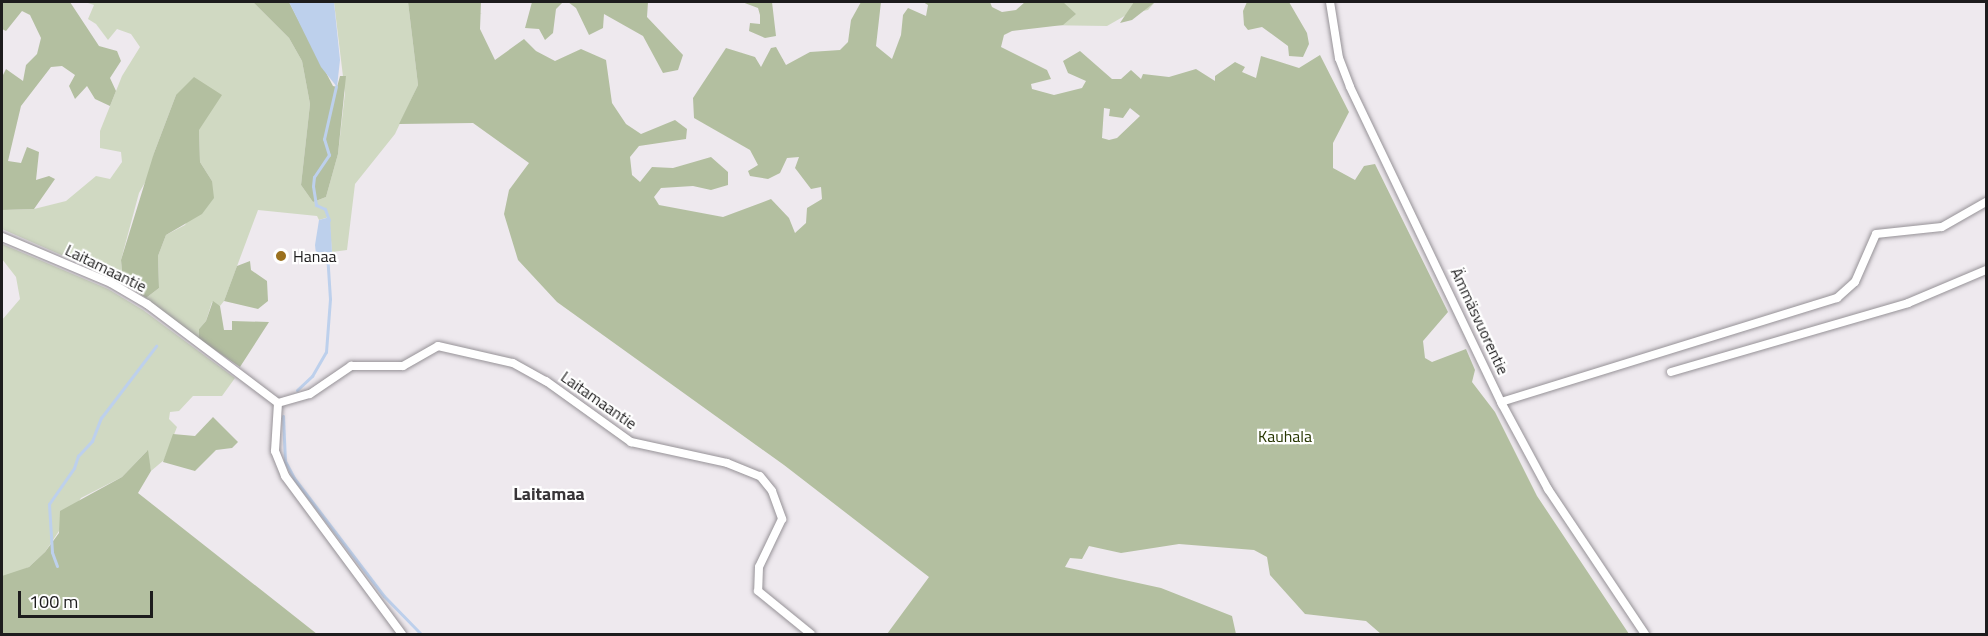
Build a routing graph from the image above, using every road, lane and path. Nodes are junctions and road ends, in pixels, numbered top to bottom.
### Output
1 (1330, 2) edge
2 (1986, 202) edge
3 (2, 237) edge
4 (1986, 270) edge
5 (1671, 372) dead end
6 (1501, 402) junction
7 (278, 403) junction
8 (402, 634) edge
9 (811, 634) edge
10 (1645, 634) edge

1 - 6 street, Ämmäsvuorentie
2 - 6 street
3 - 7 street, Laitamaantie
4 - 5 street
6 - 10 street, Ämmäsvuorentie
7 - 8 street
7 - 9 street, Laitamaantie

